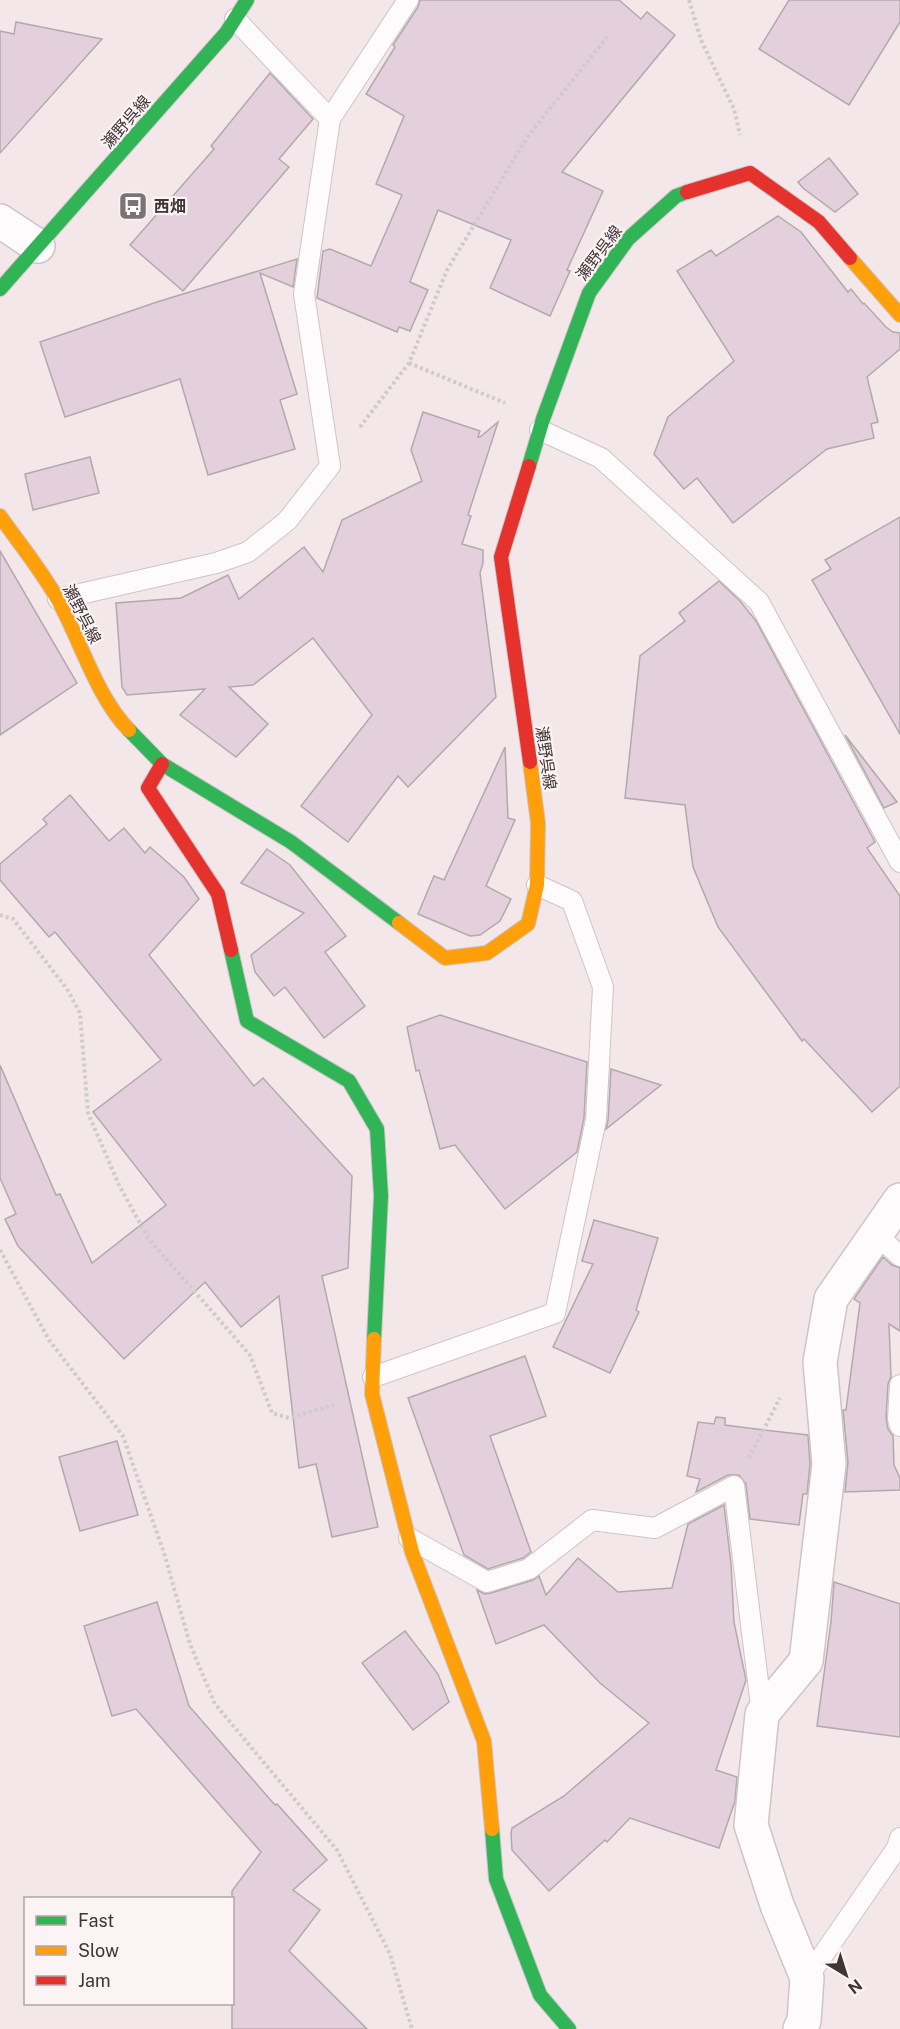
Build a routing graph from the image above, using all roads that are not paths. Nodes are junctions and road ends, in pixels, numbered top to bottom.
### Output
1 (247, 0) edge
2 (408, 0) edge
3 (235, 19) junction
4 (330, 119) junction
5 (0, 221) edge
6 (38, 246) junction
7 (0, 289) edge
8 (900, 315) edge
9 (542, 424) junction
10 (0, 516) edge
11 (58, 599) junction
12 (162, 764) junction
13 (900, 862) edge
14 (537, 885) junction
15 (900, 1200) edge
16 (876, 1234) junction
17 (900, 1256) edge
18 (373, 1385) junction
19 (900, 1385) edge
20 (900, 1426) edge
21 (409, 1538) junction
22 (762, 1714) junction
23 (900, 1838) edge
24 (807, 1978) junction
25 (569, 2029) edge
26 (800, 2029) edge

1 - 3 main road, 瀬野呉線
2 - 4 lane
3 - 4 lane
3 - 6 main road, 瀬野呉線
4 - 11 lane
5 - 6 street
6 - 7 main road, 瀬野呉線
8 - 9 main road, 瀬野呉線
9 - 13 lane
9 - 14 main road, 瀬野呉線
10 - 11 main road, 瀬野呉線
11 - 12 main road, 瀬野呉線
12 - 14 main road, 瀬野呉線
12 - 18 main road
14 - 18 lane
15 - 16 street
16 - 17 lane
16 - 22 street
18 - 21 main road
19 - 20 lane
21 - 22 lane
21 - 25 main road
22 - 24 street
23 - 24 lane
24 - 26 street

